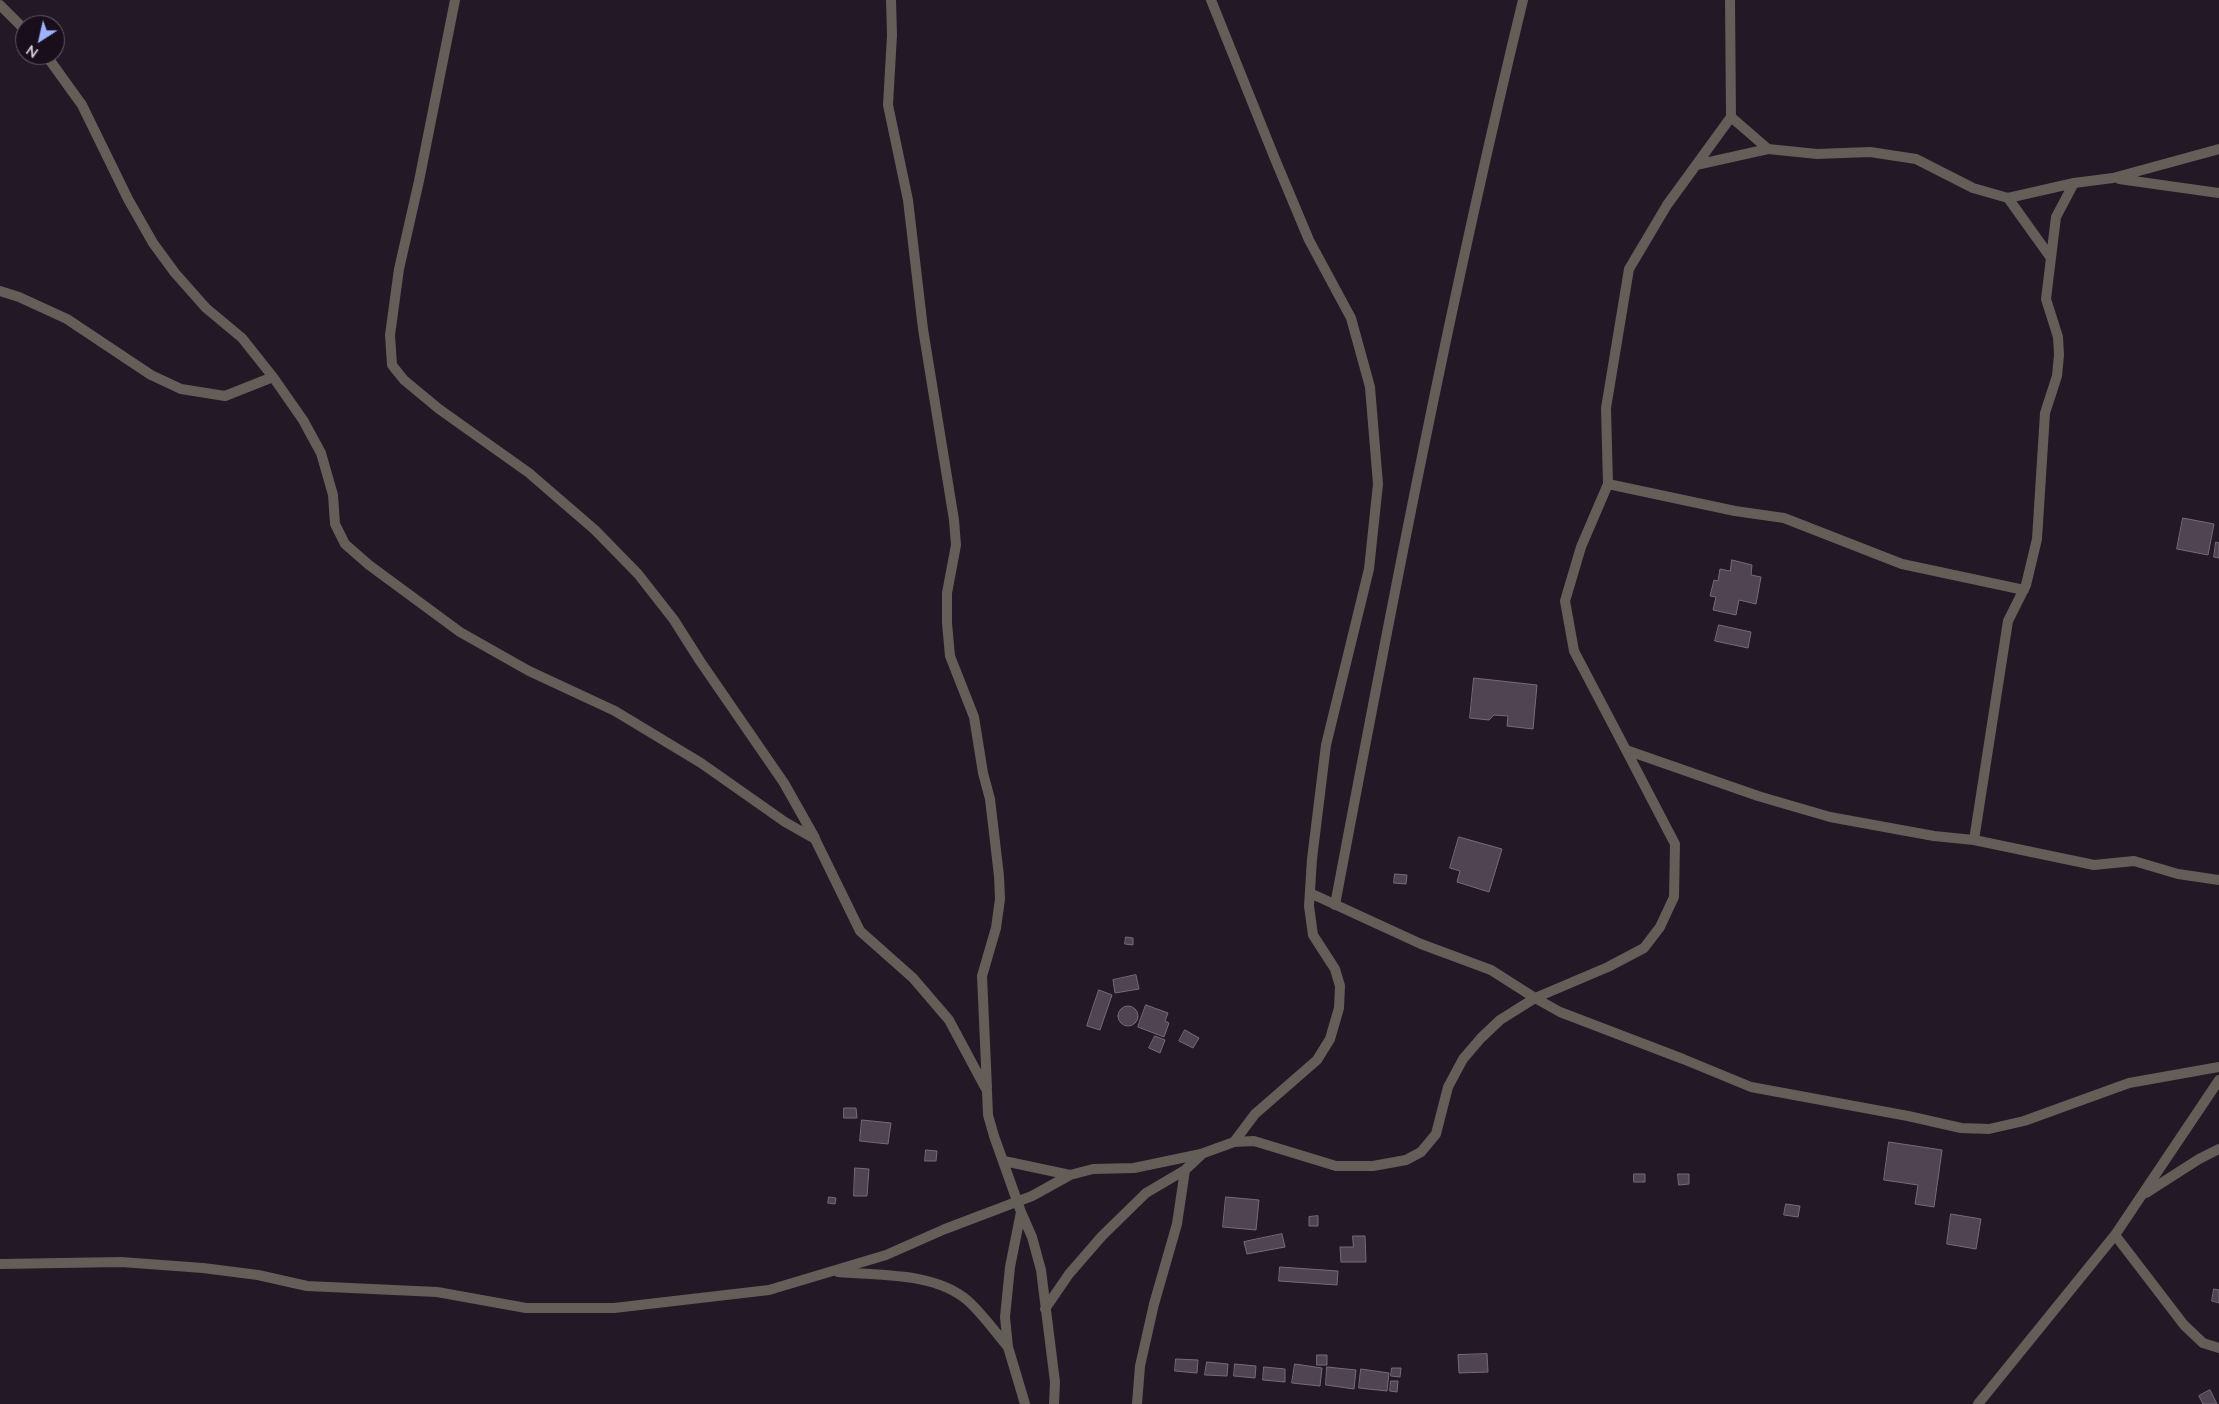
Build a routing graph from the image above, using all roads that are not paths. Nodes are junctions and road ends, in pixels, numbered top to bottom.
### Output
1 (455, 0) edge
2 (891, 0) edge
3 (1212, 0) edge
4 (1523, 0) edge
5 (1730, 0) edge
6 (0, 5) edge
7 (15, 20) edge
8 (53, 65) edge
9 (1731, 117) junction
10 (1768, 149) junction
11 (2219, 149) edge
12 (1696, 165) junction
13 (2114, 178) junction
14 (2074, 183) junction
15 (2219, 193) edge
16 (2008, 198) junction
17 (2051, 258) junction
18 (0, 292) edge
19 (273, 377) junction
20 (1608, 484) junction
21 (2024, 590) junction
22 (1626, 750) junction
23 (815, 839) junction
24 (1974, 840) junction
25 (2219, 880) edge
26 (1310, 893) junction
27 (1335, 905) junction
28 (1535, 998) junction
29 (2219, 1067) edge
30 (2219, 1080) edge
31 (987, 1091) junction
32 (1234, 1142) junction
33 (2219, 1149) edge
34 (1201, 1154) junction
35 (1004, 1161) junction
36 (1185, 1170) junction
37 (1070, 1175) junction
38 (2143, 1195) junction
39 (1020, 1206) junction
40 (2115, 1235) junction
41 (0, 1264) edge
42 (831, 1271) junction
43 (1045, 1309) junction
44 (1008, 1347) junction
45 (2219, 1348) edge
46 (1025, 1404) edge
47 (1054, 1404) edge
48 (1137, 1404) edge
49 (1978, 1404) edge

1 - 23 street
2 - 31 street
3 - 26 street
4 - 27 street
5 - 9 street
6 - 7 street
8 - 19 street
9 - 10 street
9 - 12 street
10 - 12 street
10 - 16 street
11 - 13 street
12 - 20 street
13 - 14 street
13 - 15 street
14 - 16 street
14 - 17 street
16 - 17 street
17 - 21 street
18 - 19 street
19 - 23 street
20 - 21 street
20 - 22 street
21 - 24 street
22 - 24 street
22 - 28 street
23 - 31 street
24 - 25 street
26 - 27 street
26 - 32 street
27 - 28 street
28 - 29 street
28 - 32 street
30 - 38 street
31 - 35 street
32 - 34 street
33 - 38 street
34 - 36 street
34 - 37 street
35 - 37 street
35 - 39 street
36 - 43 street
36 - 48 street
37 - 39 street
38 - 40 street
39 - 42 street
39 - 43 street
39 - 44 street
40 - 45 street
40 - 49 street
41 - 42 street
42 - 44 street
43 - 47 street
44 - 46 street

